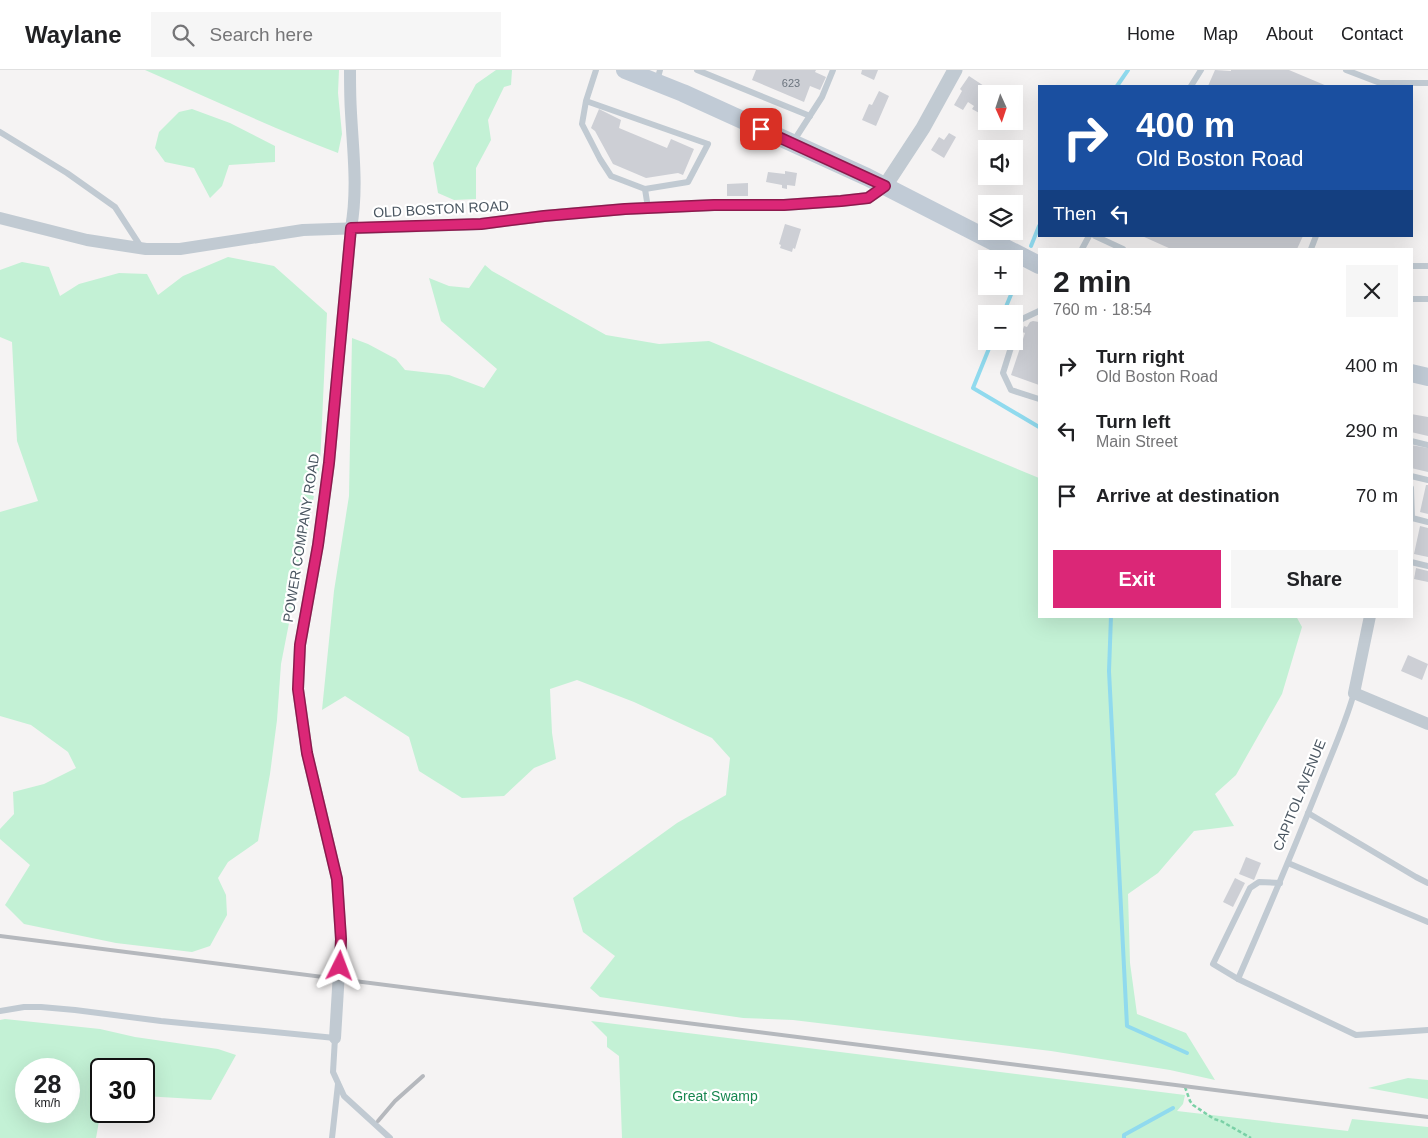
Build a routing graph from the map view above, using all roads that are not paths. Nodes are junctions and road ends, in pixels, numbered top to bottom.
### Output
1 (350, 70) edge
2 (596, 70) edge
3 (625, 70) edge
4 (697, 70) edge
5 (833, 70) edge
6 (955, 70) edge
7 (1201, 70) edge
8 (1346, 70) edge
9 (658, 76) edge
10 (1428, 83) edge
11 (1379, 84) edge
12 (1191, 85) edge
13 (586, 101) junction
14 (810, 116) junction
15 (0, 132) edge
16 (793, 143) junction
17 (885, 186) junction
18 (646, 189) junction
19 (648, 208) junction
20 (0, 218) edge
21 (351, 228) junction
22 (1097, 237) edge
23 (141, 248) junction
24 (1121, 248) edge
25 (1038, 264) edge
26 (1413, 266) edge
27 (1428, 266) edge
28 (1413, 299) edge
29 (1428, 299) edge
30 (1038, 311) edge
31 (1023, 319) edge
32 (1010, 350) edge
33 (1413, 373) edge
34 (1428, 377) edge
35 (1038, 399) edge
36 (1413, 441) edge
37 (1428, 445) edge
38 (1413, 476) edge
39 (1428, 480) edge
40 (1413, 518) edge
41 (1428, 522) edge
42 (1413, 562) edge
43 (1428, 566) edge
44 (1370, 618) edge
45 (1354, 694) junction
46 (1428, 724) edge
47 (1308, 813) junction
48 (1288, 863) junction
49 (1280, 883) junction
50 (1428, 883) edge
51 (1428, 922) edge
52 (1238, 979) junction
53 (0, 1011) edge
54 (1428, 1030) edge
55 (335, 1038) junction
56 (338, 1083) junction
57 (332, 1138) edge
58 (390, 1138) edge

1 - 21 street, POWER COMPANY ROAD
2 - 13 lane
3 - 9 main road
4 - 14 lane
5 - 14 lane
6 - 17 street
7 - 12 lane
8 - 11 lane
9 - 16 main road
10 - 11 lane
13 - 18 lane
13 - 18 lane
14 - 16 lane
15 - 23 lane
16 - 17 main road
17 - 19 street, OLD BOSTON ROAD
17 - 25 main road
18 - 19 lane
19 - 21 street, OLD BOSTON ROAD
20 - 23 street, OLD BOSTON ROAD
21 - 23 street, OLD BOSTON ROAD
21 - 55 street, POWER COMPANY ROAD
22 - 24 lane
26 - 27 lane
28 - 29 lane
30 - 31 lane
32 - 35 lane
33 - 34 main road
36 - 37 lane
38 - 39 lane
40 - 41 lane
42 - 43 lane
44 - 45 street, CAPITOL AVENUE
45 - 46 street
45 - 47 lane, CAPITOL AVENUE
47 - 48 lane, CAPITOL AVENUE
47 - 50 lane
48 - 49 lane, CAPITOL AVENUE
48 - 51 lane
49 - 52 lane, CAPITOL AVENUE
49 - 52 lane
52 - 54 lane
53 - 55 lane
55 - 56 lane
56 - 57 lane
56 - 58 lane

